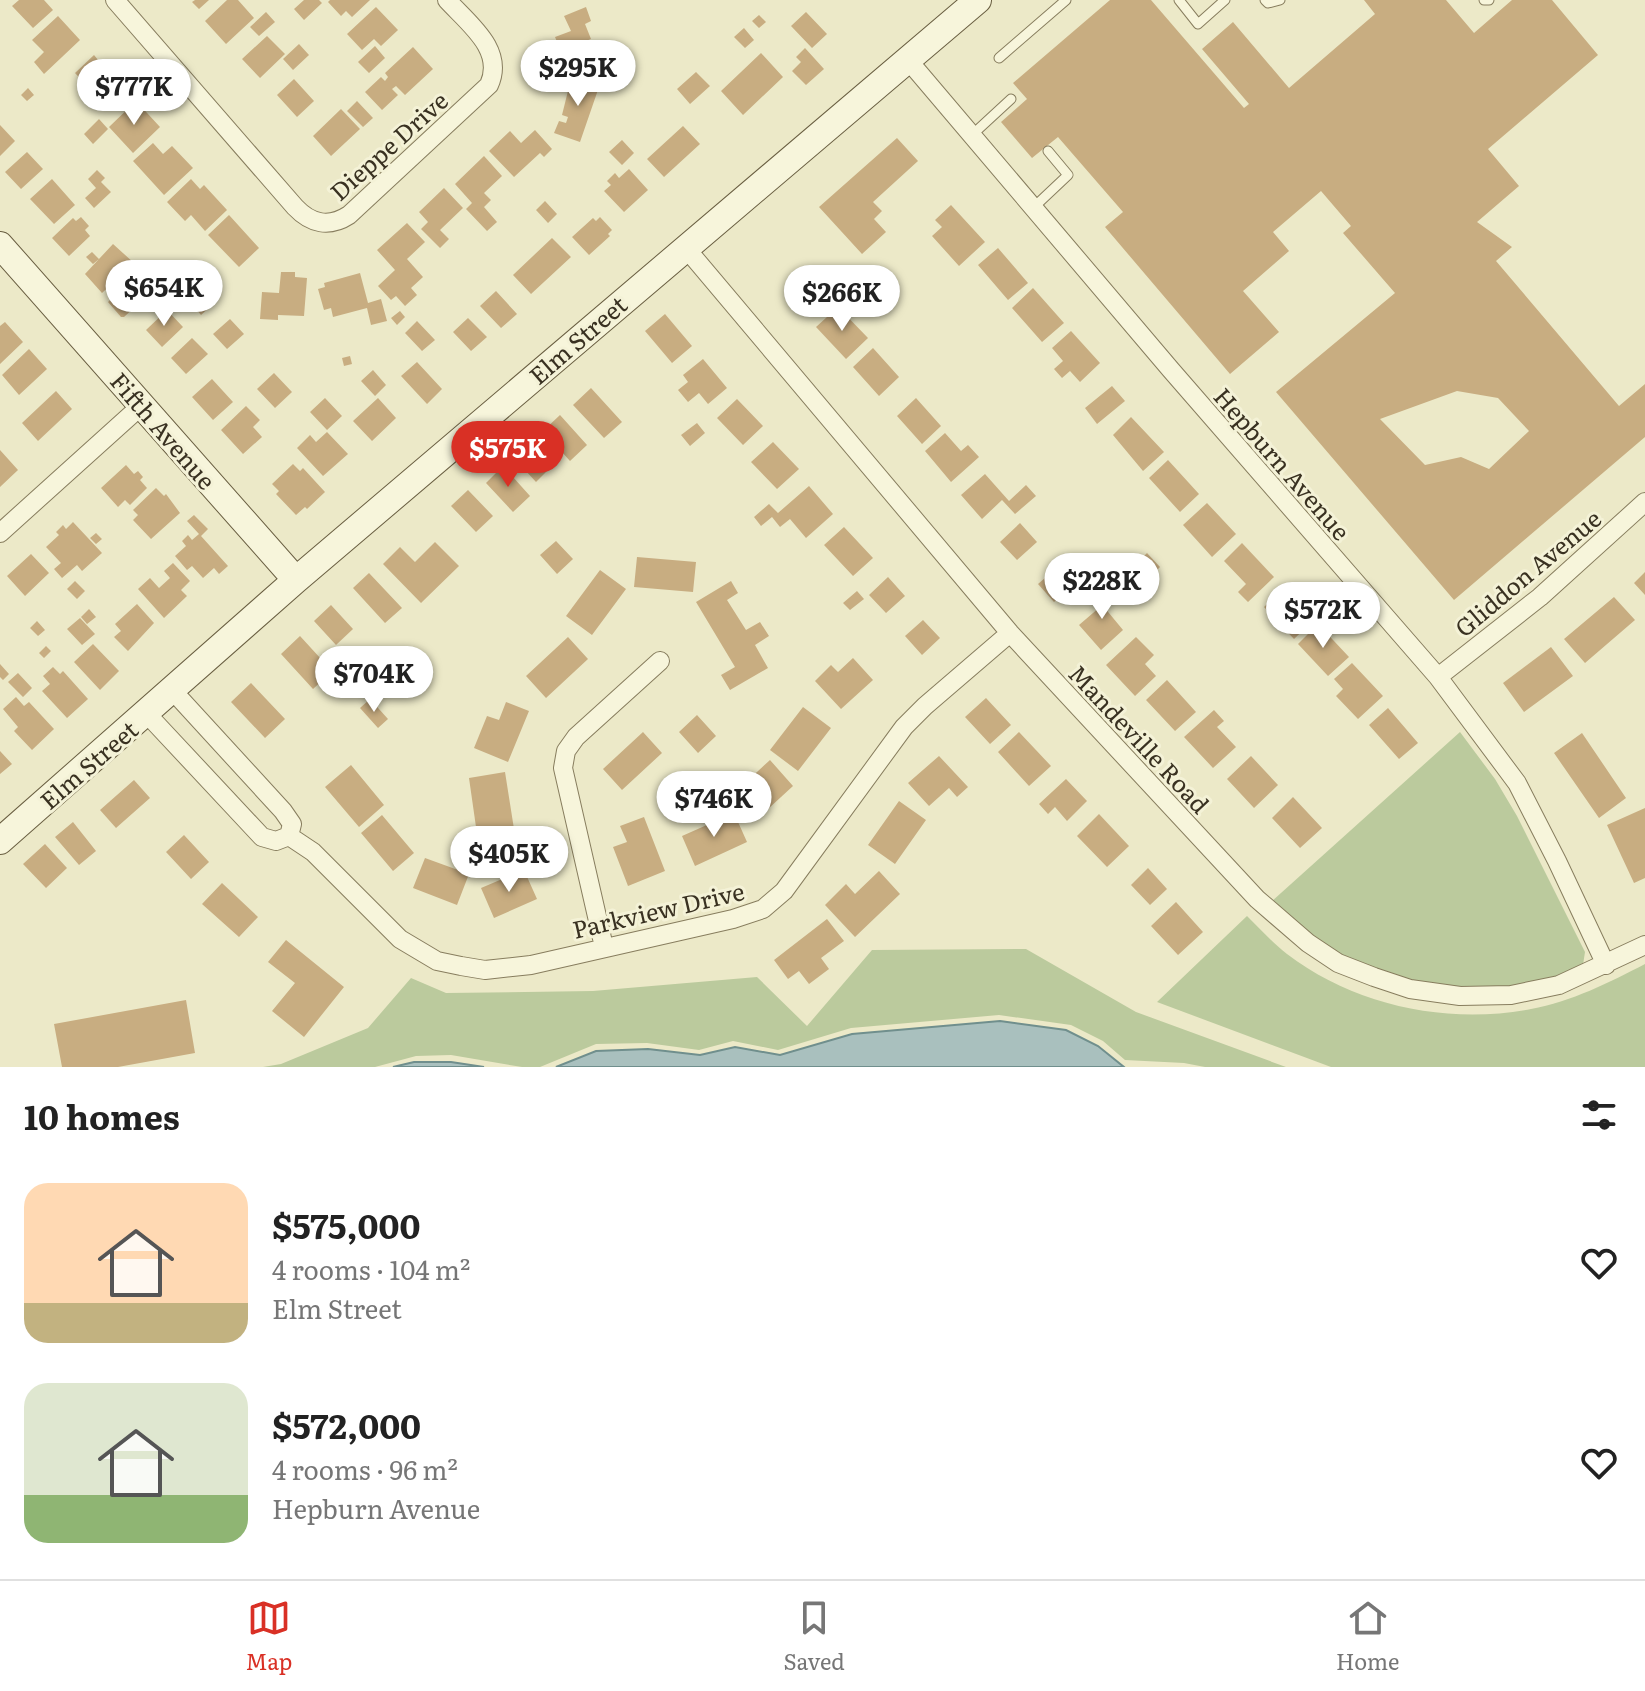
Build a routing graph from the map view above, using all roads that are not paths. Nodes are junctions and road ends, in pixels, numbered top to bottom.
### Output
1 (115, 0) edge
2 (447, 0) edge
3 (978, 0) edge
4 (1066, 0) edge
5 (1179, 0) edge
6 (1225, 0) edge
7 (1265, 0) edge
8 (1280, 0) edge
9 (999, 58) dead end
10 (908, 60) junction
11 (1011, 99) dead end
12 (972, 135) junction
13 (1048, 151) dead end
14 (1033, 208) junction
15 (0, 245) edge
16 (685, 247) junction
17 (142, 405) junction
18 (1645, 502) edge
19 (0, 533) edge
20 (296, 580) junction
21 (1010, 633) junction
22 (660, 661) dead end
23 (1438, 677) junction
24 (173, 691) junction
25 (147, 714) junction
26 (289, 836) junction
27 (0, 841) edge
28 (1645, 945) edge
29 (604, 947) junction
30 (1606, 965) junction

1 - 2 street, Dieppe Drive
3 - 10 main road, Elm Street
4 - 9 lane
5 - 6 lane
7 - 8 lane
10 - 12 street, Hepburn Avenue
10 - 16 main road, Elm Street
11 - 12 lane
12 - 14 street, Hepburn Avenue
13 - 14 lane
14 - 23 street, Hepburn Avenue
15 - 17 main road, Fifth Avenue
16 - 20 main road, Elm Street
16 - 21 street, Mandeville Road
17 - 19 street
17 - 20 main road, Fifth Avenue
18 - 23 street, Gliddon Avenue
20 - 24 main road, Elm Street
21 - 29 street, Parkview Drive
21 - 30 street, Mandeville Road
22 - 29 street
23 - 30 street, Hepburn Avenue
24 - 25 main road, Elm Street
24 - 26 street
25 - 26 street, Parkview Drive
25 - 27 main road, Elm Street
26 - 29 street, Parkview Drive
28 - 30 street, Mandeville Road

